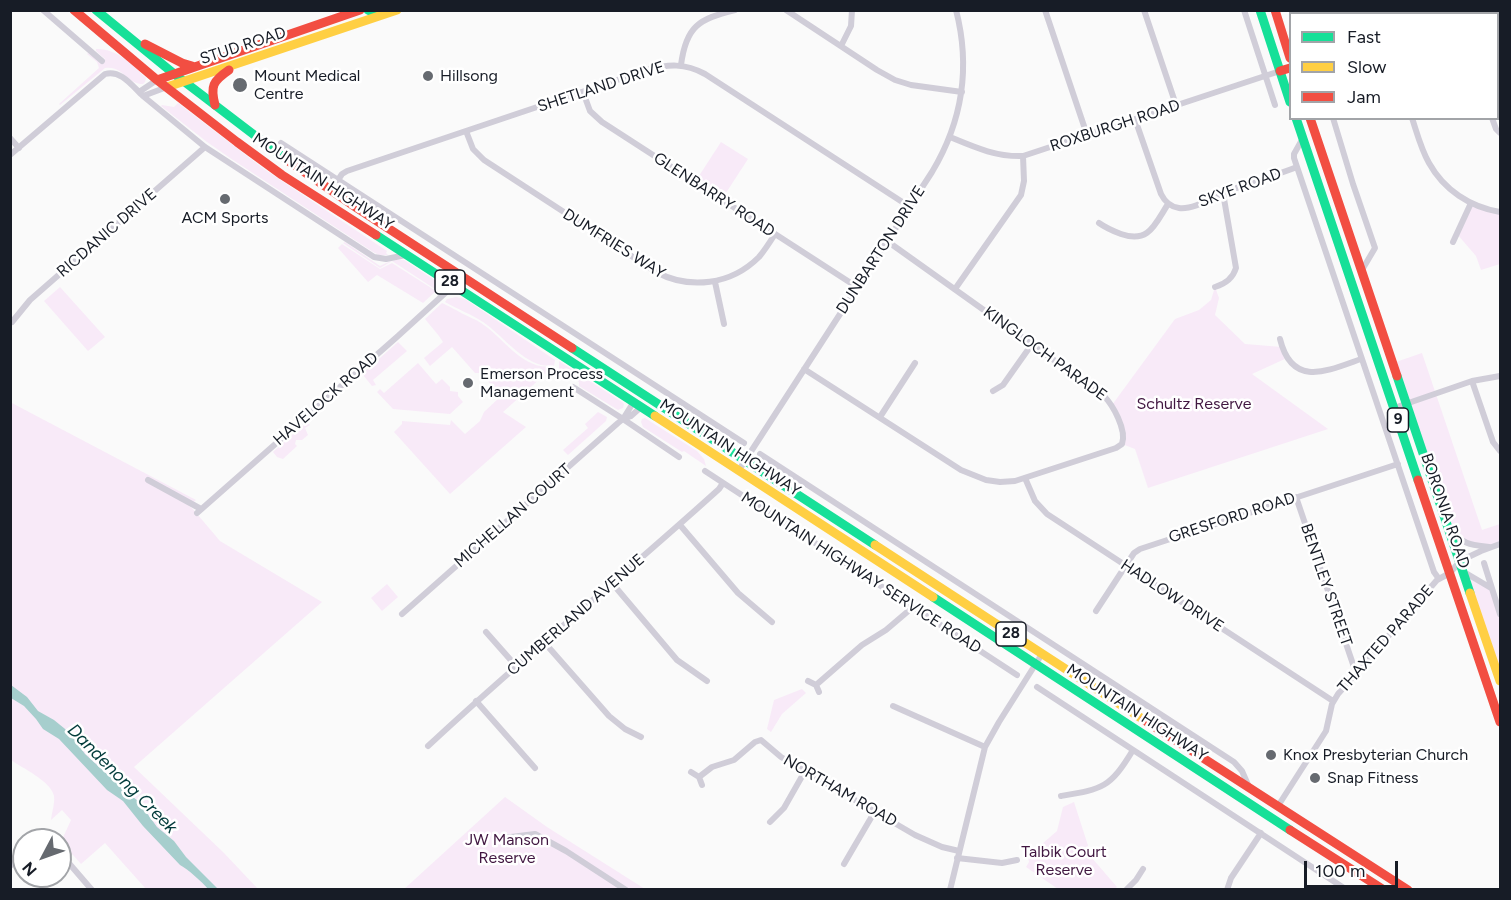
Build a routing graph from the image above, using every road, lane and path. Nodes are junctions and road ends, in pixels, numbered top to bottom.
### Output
1 (43, 10) edge
2 (74, 10) edge
3 (96, 10) edge
4 (360, 10) edge
5 (368, 10) edge
6 (388, 10) edge
7 (397, 10) edge
8 (735, 10) edge
9 (786, 10) edge
10 (852, 10) edge
11 (956, 10) edge
12 (1045, 10) edge
13 (1144, 10) edge
14 (1244, 10) edge
15 (1260, 10) edge
16 (1275, 10) edge
17 (114, 26) junction
18 (261, 44) junction
19 (841, 46) junction
20 (280, 50) junction
21 (1289, 55) edge
22 (102, 61) dead end
23 (238, 64) junction
24 (681, 65) junction
25 (194, 66) junction
26 (1289, 68) edge
27 (1280, 72) junction
28 (174, 73) junction
29 (1266, 76) junction
30 (157, 80) junction
31 (184, 82) junction
32 (167, 87) junction
33 (583, 92) junction
34 (962, 92) junction
35 (141, 94) junction
36 (1289, 99) edge
37 (215, 105) junction
38 (1176, 105) junction
39 (1275, 105) dead end
40 (1135, 119) junction
41 (1297, 120) edge
42 (1312, 120) edge
43 (1334, 120) edge
44 (1413, 120) edge
45 (1493, 120) edge
46 (466, 131) junction
47 (1500, 133) edge
48 (1087, 135) junction
49 (950, 137) junction
50 (10, 138) edge
51 (1303, 138) junction
52 (259, 139) junction
53 (280, 143) dead end
54 (205, 147) junction
55 (19, 148) junction
56 (10, 155) edge
57 (1023, 156) junction
58 (1297, 167) junction
59 (282, 175) junction
60 (338, 180) junction
61 (1223, 193) junction
62 (1168, 204) junction
63 (1471, 204) junction
64 (910, 207) junction
65 (1500, 212) edge
66 (1099, 223) dead end
67 (776, 234) junction
68 (887, 241) junction
69 (1454, 242) dead end
70 (408, 255) junction
71 (1362, 270) junction
72 (460, 275) junction
73 (715, 282) junction
74 (454, 285) junction
75 (857, 287) junction
76 (1215, 287) dead end
77 (955, 289) junction
78 (12, 322) edge
79 (724, 324) dead end
80 (1280, 339) dead end
81 (1032, 344) junction
82 (1362, 359) junction
83 (915, 363) dead end
84 (804, 369) junction
85 (1500, 376) edge
86 (1473, 381) junction
87 (573, 387) dead end
88 (993, 391) dead end
89 (644, 395) junction
90 (1407, 404) junction
91 (637, 406) junction
92 (1394, 408) junction
93 (880, 417) junction
94 (623, 418) junction
95 (744, 443) dead end
96 (1500, 451) edge
97 (760, 454) dead end
98 (679, 457) dead end
99 (745, 460) junction
100 (1398, 464) junction
101 (739, 470) junction
102 (705, 471) dead end
103 (1025, 478) junction
104 (799, 479) junction
105 (148, 480) dead end
106 (723, 483) junction
107 (780, 483) junction
108 (1296, 498) junction
109 (810, 503) junction
110 (815, 522) junction
111 (680, 525) junction
112 (1448, 525) junction
113 (1500, 544) edge
114 (1490, 547) junction
115 (1460, 561) junction
116 (1484, 563) dead end
117 (1126, 566) junction
118 (1464, 572) junction
119 (1450, 573) junction
120 (1439, 579) junction
121 (612, 584) junction
122 (1492, 588) junction
123 (913, 607) junction
124 (1096, 611) dead end
125 (402, 614) dead end
126 (1500, 614) edge
127 (772, 622) dead end
128 (486, 632) dead end
129 (544, 642) junction
130 (1042, 654) junction
131 (1036, 664) junction
132 (516, 666) junction
133 (1356, 673) junction
134 (1017, 675) dead end
135 (707, 681) dead end
136 (808, 681) dead end
137 (1500, 681) edge
138 (816, 685) junction
139 (1037, 687) dead end
140 (819, 692) dead end
141 (476, 701) junction
142 (1333, 701) junction
143 (893, 706) dead end
144 (1500, 722) edge
145 (641, 737) dead end
146 (1179, 742) junction
147 (428, 746) dead end
148 (985, 747) junction
149 (1133, 750) junction
150 (1195, 752) junction
151 (1172, 753) junction
152 (1187, 763) junction
153 (535, 768) dead end
154 (805, 771) junction
155 (691, 772) dead end
156 (699, 777) junction
157 (702, 785) dead end
158 (1250, 787) junction
159 (1061, 796) dead end
160 (1278, 806) junction
161 (875, 812) junction
162 (770, 822) dead end
163 (1261, 833) junction
164 (503, 838) dead end
165 (958, 851) junction
166 (957, 858) junction
167 (1017, 860) dead end
168 (1362, 860) junction
169 (844, 864) dead end
170 (72, 867) edge
171 (1143, 869) dead end
172 (1355, 872) junction
173 (92, 890) edge
174 (626, 890) edge
175 (950, 890) edge
176 (1126, 890) edge
177 (1227, 890) edge
178 (1347, 890) edge
179 (1384, 890) edge
180 (1408, 890) edge

1 - 22 street
2 - 30 main road, MOUNTAIN HIGHWAY / 28
3 - 17 main road, MOUNTAIN HIGHWAY / 28
4 - 18 main road, STUD ROAD
5 - 6 main road
7 - 20 main road, STUD ROAD
8 - 24 street
9 - 19 street
10 - 19 street
11 - 34 street, DUNBARTON DRIVE
12 - 48 street
13 - 38 street
14 - 29 street
15 - 27 main road
16 - 21 main road
17 - 25 main road
17 - 28 main road, MOUNTAIN HIGHWAY / 28
18 - 20 main road
18 - 25 main road, STUD ROAD
19 - 34 street
20 - 23 main road, STUD ROAD
23 - 31 main road, STUD ROAD
23 - 37 main road
24 - 33 street, SHETLAND DRIVE
24 - 64 street, SHETLAND DRIVE
25 - 28 main road, STUD ROAD
26 - 27 main road
27 - 29 street, ROXBURGH ROAD
27 - 36 main road
28 - 30 main road, STUD ROAD
28 - 31 main road, MOUNTAIN HIGHWAY / 28
29 - 38 street, ROXBURGH ROAD
29 - 39 street
30 - 32 main road, MOUNTAIN HIGHWAY / 28
30 - 35 street
31 - 32 main road, STUD ROAD
31 - 37 main road, MOUNTAIN HIGHWAY / 28
32 - 35 street
32 - 59 main road, MOUNTAIN HIGHWAY / 28
33 - 46 street, SHETLAND DRIVE
33 - 67 street, GLENBARRY ROAD
34 - 49 street, DUNBARTON DRIVE
35 - 54 street
35 - 55 street
37 - 52 main road, MOUNTAIN HIGHWAY / 28
38 - 40 street, ROXBURGH ROAD
40 - 48 street, ROXBURGH ROAD
40 - 62 street
41 - 51 main road, BORONIA ROAD / 9
42 - 71 main road, BORONIA ROAD / 9
43 - 71 street
44 - 63 street
45 - 47 street
46 - 60 street, SHETLAND DRIVE
46 - 73 street, DUMFRIES WAY
48 - 57 street, ROXBURGH ROAD
49 - 57 street, ROXBURGH ROAD
49 - 64 street, DUNBARTON DRIVE
50 - 55 street
51 - 58 street, BORONIA ROAD
51 - 92 main road, BORONIA ROAD / 9
52 - 59 main road
52 - 72 main road, MOUNTAIN HIGHWAY / 28
53 - 60 street
54 - 70 street
54 - 78 street, RICDANIC DRIVE
55 - 56 street
57 - 77 street
58 - 61 street, SKYE ROAD
58 - 82 street, BORONIA ROAD
59 - 70 main road, MOUNTAIN HIGHWAY / 28
60 - 95 street
61 - 62 street, SKYE ROAD
61 - 76 street
62 - 66 street
63 - 65 street
63 - 69 street
64 - 68 street, DUNBARTON DRIVE
67 - 73 street, DUMFRIES WAY
67 - 75 street, GLENBARRY ROAD
68 - 75 street, DUNBARTON DRIVE
68 - 77 street, KINGLOCH PARADE
70 - 74 main road, MOUNTAIN HIGHWAY / 28
71 - 90 main road, BORONIA ROAD / 9
72 - 74 main road
72 - 89 main road, MOUNTAIN HIGHWAY / 28
73 - 79 street
74 - 91 main road, MOUNTAIN HIGHWAY / 28
74 - 105 street, HAVELOCK ROAD
75 - 84 street, DUNBARTON DRIVE
77 - 81 street, KINGLOCH PARADE
80 - 82 street
81 - 88 street
81 - 103 street, KINGLOCH PARADE
82 - 100 street, BORONIA ROAD
83 - 93 street
84 - 93 street, KINGLOCH PARADE
84 - 99 street, DUNBARTON DRIVE
85 - 86 street
86 - 90 street
86 - 96 street
87 - 94 street
89 - 91 main road
89 - 99 main road, MOUNTAIN HIGHWAY / 28
90 - 92 street
90 - 112 main road, BORONIA ROAD / 9
91 - 94 street, MICHELLAN COURT
91 - 101 main road, MOUNTAIN HIGHWAY / 28
92 - 119 main road, BORONIA ROAD / 9
93 - 103 street, KINGLOCH PARADE
94 - 98 street
94 - 125 street, MICHELLAN COURT
97 - 104 street
99 - 101 street, DUNBARTON DRIVE
99 - 107 main road, MOUNTAIN HIGHWAY / 28
100 - 108 street, GRESFORD ROAD
100 - 120 street, BORONIA ROAD
101 - 110 main road, MOUNTAIN HIGHWAY / 28
102 - 106 street, MOUNTAIN HIGHWAY SERVICE ROAD
103 - 117 street, HADLOW DRIVE
104 - 107 street
104 - 158 street, MOUNTAIN HIGHWAY
106 - 111 street, CUMBERLAND AVENUE
106 - 123 street, MOUNTAIN HIGHWAY SERVICE ROAD
107 - 109 main road, MOUNTAIN HIGHWAY / 28
108 - 117 street, GRESFORD ROAD
108 - 133 street, BENTLEY STREET
109 - 110 main road
109 - 130 main road, MOUNTAIN HIGHWAY / 28
110 - 131 main road, MOUNTAIN HIGHWAY / 28
111 - 121 street, CUMBERLAND AVENUE
111 - 127 street
112 - 114 street
112 - 115 main road, BORONIA ROAD / 9
113 - 114 street
114 - 115 street
115 - 118 main road, BORONIA ROAD / 9
115 - 119 street
116 - 122 street
117 - 124 street, GRESFORD ROAD
117 - 142 street, HADLOW DRIVE
118 - 122 street
118 - 137 main road, BORONIA ROAD / 9
119 - 120 street, THAXTED PARADE
119 - 144 main road, BORONIA ROAD / 9
120 - 133 street, THAXTED PARADE
121 - 129 street, CUMBERLAND AVENUE
121 - 135 street
122 - 126 street
123 - 134 street, MOUNTAIN HIGHWAY SERVICE ROAD
123 - 138 street
128 - 132 street
129 - 132 street, CUMBERLAND AVENUE
129 - 145 street
130 - 131 street
130 - 146 main road, MOUNTAIN HIGHWAY / 28
131 - 148 street
131 - 151 main road, MOUNTAIN HIGHWAY / 28
132 - 141 street, CUMBERLAND AVENUE
133 - 142 street, THAXTED PARADE
136 - 138 street
138 - 140 street
139 - 149 street, MOUNTAIN HIGHWAY
141 - 147 street, CUMBERLAND AVENUE
141 - 153 street
142 - 160 street, THAXTED PARADE
143 - 148 street
146 - 150 main road, MOUNTAIN HIGHWAY / 28
146 - 151 main road
148 - 165 street
149 - 159 street
149 - 163 street, MOUNTAIN HIGHWAY
150 - 152 main road
150 - 158 main road, MOUNTAIN HIGHWAY / 28
151 - 152 main road, MOUNTAIN HIGHWAY / 28
152 - 172 main road, MOUNTAIN HIGHWAY / 28
154 - 156 street, NORTHAM ROAD
154 - 161 street, NORTHAM ROAD
154 - 162 street
155 - 156 street
156 - 157 street
158 - 160 main road, MOUNTAIN HIGHWAY / 28
160 - 168 main road, MOUNTAIN HIGHWAY / 28
161 - 165 street, NORTHAM ROAD
161 - 169 street
163 - 177 street
163 - 178 street, MOUNTAIN HIGHWAY
164 - 174 street
165 - 166 street
166 - 167 street
166 - 175 street
168 - 172 main road
168 - 180 main road, MOUNTAIN HIGHWAY / 28
170 - 173 street
171 - 176 street
172 - 179 main road, MOUNTAIN HIGHWAY / 28

